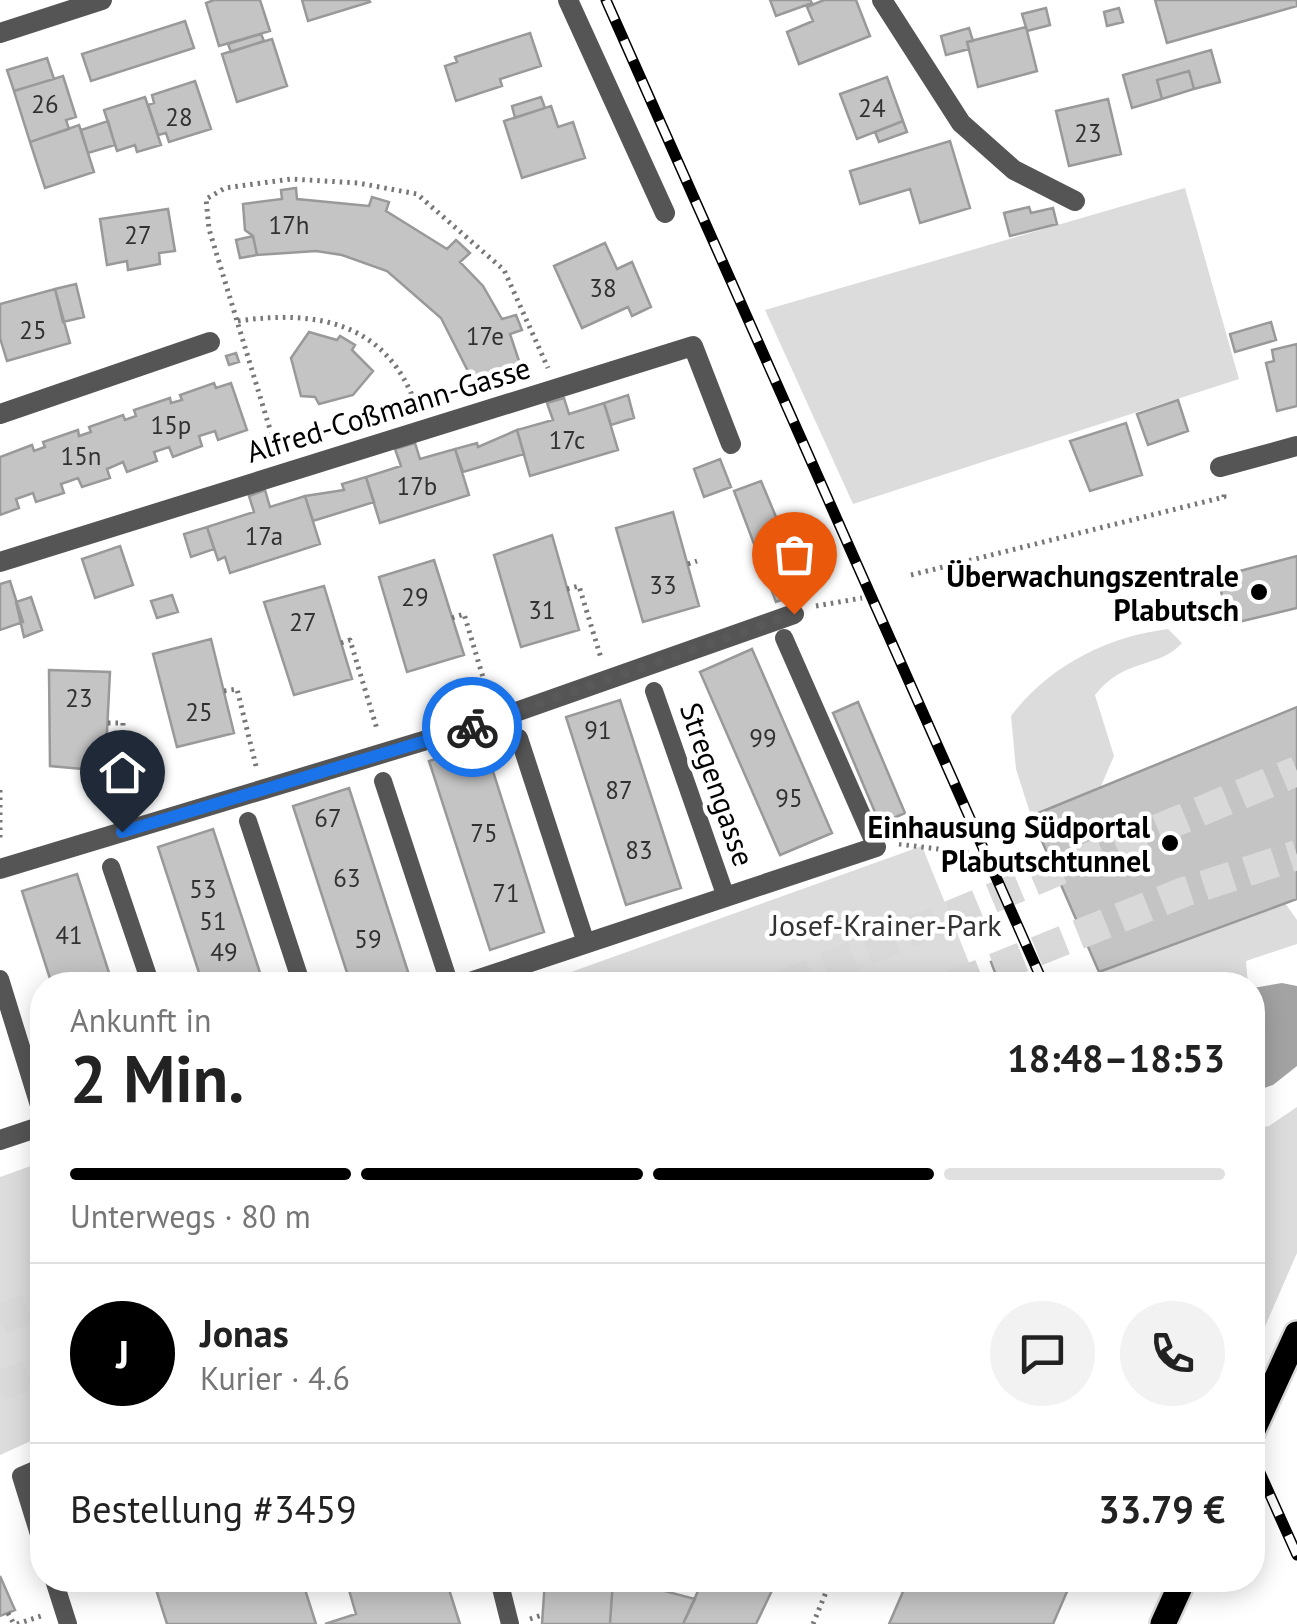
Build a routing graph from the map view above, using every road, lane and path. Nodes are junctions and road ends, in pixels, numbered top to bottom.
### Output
1 (102, 0) edge
2 (568, 0) edge
3 (882, 0) edge
4 (0, 32) edge
5 (1075, 201) dead end
6 (665, 213) dead end
7 (238, 321) junction
8 (210, 342) dead end
9 (556, 390) junction
10 (0, 414) edge
11 (424, 430) junction
12 (731, 444) dead end
13 (1297, 446) edge
14 (1220, 467) joint
15 (283, 472) junction
16 (697, 561) dead end
17 (0, 562) edge
18 (688, 564) dead end
19 (912, 575) dead end
20 (568, 589) dead end
21 (862, 598) dead end
22 (794, 614) joint
23 (452, 618) dead end
24 (784, 638) dead end
25 (341, 643) dead end
26 (608, 680) junction
27 (224, 691) dead end
28 (654, 691) dead end
29 (496, 719) junction
30 (108, 723) dead end
31 (519, 738) dead end
32 (385, 754) junction
33 (383, 781) dead end
34 (0, 790) edge
35 (262, 793) junction
36 (248, 821) dead end
37 (122, 832) junction
38 (0, 842) edge
39 (876, 847) junction
40 (973, 848) dead end
41 (111, 866) dead end
42 (0, 868) edge
43 (726, 897) junction
44 (586, 943) junction
45 (147, 972) edge
46 (298, 972) edge
47 (446, 972) edge
48 (500, 972) edge
49 (0, 979) edge
50 (30, 1076) edge
51 (30, 1130) edge
52 (0, 1140) edge
53 (1297, 1334) edge
54 (1265, 1404) edge
55 (30, 1472) edge
56 (30, 1505) edge
57 (58, 1592) edge
58 (502, 1592) edge
59 (825, 1592) edge
60 (1178, 1592) edge
61 (44, 1606) dead end
62 (8, 1612) dead end
63 (15, 1624) edge
64 (68, 1624) edge
65 (510, 1624) edge
66 (813, 1624) edge
67 (1163, 1624) edge

1 - 4 street
2 - 6 street
3 - 5 street
7 - 9 path
7 - 11 path
7 - 15 path
8 - 10 street
9 - 11 street, Alfred-Coßmann-Gasse
9 - 12 street, Alfred-Coßmann-Gasse
11 - 15 street, Alfred-Coßmann-Gasse
13 - 14 street
14 - 19 path
15 - 17 street, Alfred-Coßmann-Gasse
16 - 18 path
20 - 26 path
21 - 22 path
22 - 26 street
23 - 29 path
24 - 39 lane
25 - 32 path
26 - 29 street
27 - 35 path
28 - 43 lane, Stregengasse
29 - 32 street
30 - 37 path
31 - 44 lane
32 - 35 street
33 - 47 lane
34 - 38 path
35 - 37 street
36 - 46 lane
37 - 42 street
39 - 40 path
39 - 43 street, Stregengasse
41 - 45 lane
43 - 44 street, Stregengasse
44 - 48 street, Stregengasse
49 - 50 lane
51 - 52 street
53 - 54 main road
55 - 56 lane
57 - 64 lane
58 - 65 lane
59 - 66 path
60 - 67 main road
61 - 63 path
62 - 63 path

